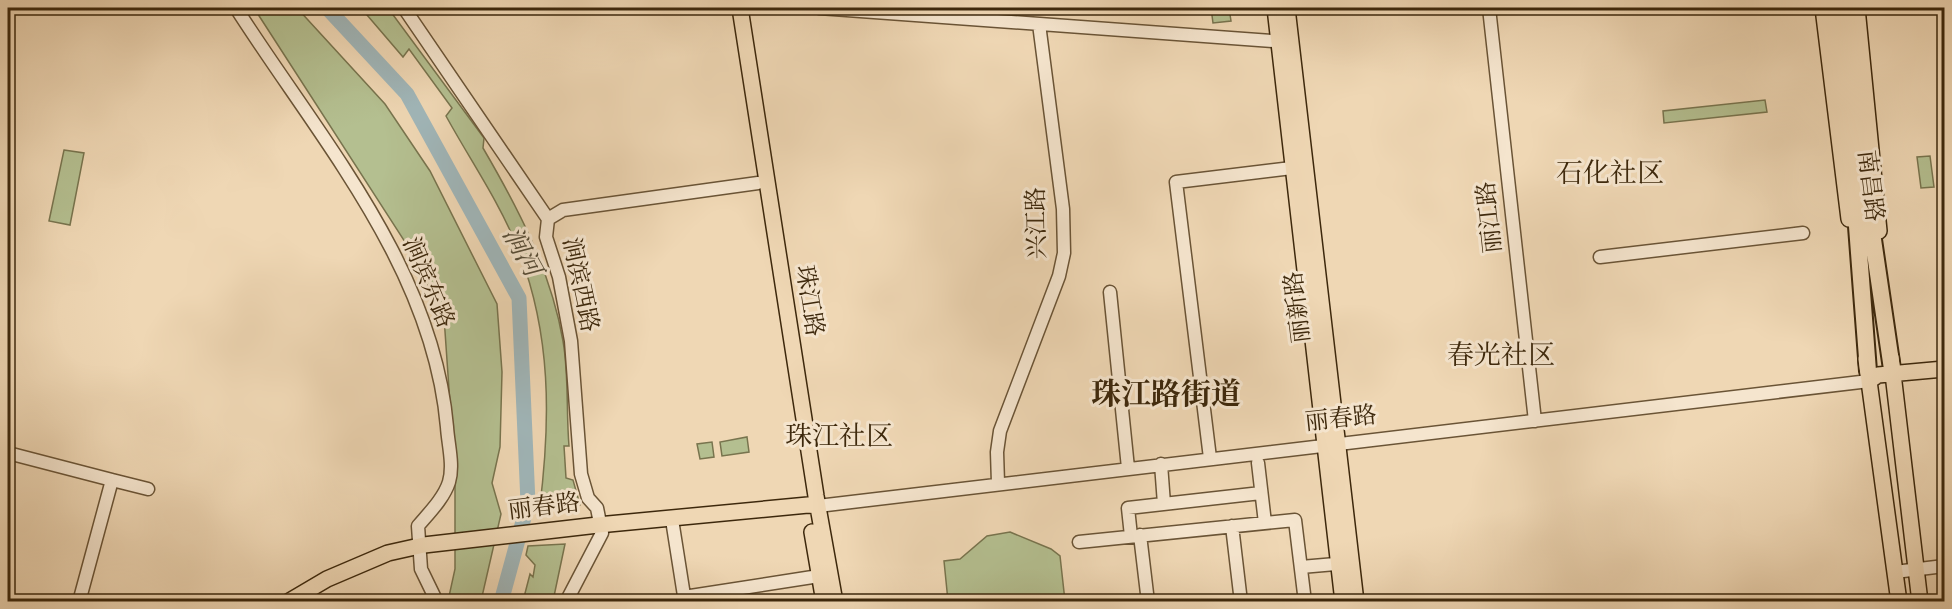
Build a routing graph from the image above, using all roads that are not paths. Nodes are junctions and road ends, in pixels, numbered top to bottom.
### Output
1 (237, 8) edge
2 (404, 8) edge
3 (730, 8) edge
4 (740, 8) edge
5 (819, 8) edge
6 (1275, 8) edge
7 (1287, 8) edge
8 (1488, 8) edge
9 (1823, 8) edge
10 (1833, 8) edge
11 (1845, 8) edge
12 (1857, 8) edge
13 (1039, 24) junction
14 (1285, 42) junction
15 (1300, 167) junction
16 (758, 183) junction
17 (1860, 186) junction
18 (548, 219) junction
19 (1803, 233) dead end
20 (1600, 257) dead end
21 (1110, 292) dead end
22 (1944, 369) edge
23 (1869, 376) junction
24 (1893, 376) junction
25 (1944, 378) edge
26 (1535, 421) junction
27 (1332, 444) junction
28 (8, 453) edge
29 (1210, 458) junction
30 (1258, 463) dead end
31 (1161, 464) junction
32 (1128, 468) junction
33 (112, 480) junction
34 (998, 483) junction
35 (148, 489) dead end
36 (1261, 493) junction
37 (1164, 504) junction
38 (811, 508) junction
39 (1264, 523) junction
40 (673, 526) junction
41 (1232, 526) junction
42 (600, 529) junction
43 (1135, 536) junction
44 (1079, 542) dead end
45 (421, 550) junction
46 (1345, 563) junction
47 (1944, 566) edge
48 (1301, 567) junction
49 (1917, 569) junction
50 (1895, 572) junction
51 (819, 576) junction
52 (684, 599) edge
53 (78, 602) edge
54 (288, 602) edge
55 (303, 602) edge
56 (437, 602) edge
57 (567, 602) edge
58 (824, 602) edge
59 (835, 602) edge
60 (1148, 602) edge
61 (1241, 602) edge
62 (1305, 602) edge
63 (1343, 602) edge
64 (1356, 602) edge
65 (1899, 602) edge
66 (1920, 602) edge

1 - 45 street, 涧滨东路
2 - 18 street, 涧滨西路
3 - 16 main road, 珠江路
4 - 38 main road, 珠江路
5 - 13 street
6 - 14 main road, 丽新路
7 - 14 main road, 丽新路
8 - 26 street, 丽江路
9 - 23 main road, 南昌路
10 - 17 highway, 南昌路
11 - 17 highway, 南昌路
12 - 24 main road, 南昌路
13 - 14 street
13 - 34 street, 兴江路
14 - 15 main road, 丽新路
15 - 27 main road, 丽新路
15 - 29 street
16 - 18 street
16 - 38 main road, 珠江路
17 - 23 highway, 南昌路
17 - 24 highway, 南昌路
18 - 42 street, 涧滨西路
19 - 20 street
21 - 32 street
22 - 24 main road
23 - 24 main road
23 - 26 street, 丽春路
23 - 50 main road, 南昌路
24 - 25 main road
24 - 49 main road, 南昌路
26 - 27 street, 丽春路
27 - 29 street, 丽春路
27 - 46 main road, 丽新路
28 - 33 street
29 - 31 street, 丽春路
30 - 36 street
31 - 32 street, 丽春路
31 - 37 street
32 - 34 street, 丽春路
33 - 35 street
33 - 53 street
34 - 38 street, 丽春路
36 - 37 street
36 - 39 street
37 - 43 street
38 - 40 main road, 丽春路
38 - 42 main road, 丽春路
38 - 51 main road, 珠江路
38 - 59 main road, 珠江路
39 - 41 street
39 - 48 street
40 - 42 main road, 丽春路
40 - 52 street
41 - 43 street
41 - 61 street
42 - 45 main road, 丽春路
42 - 57 street
43 - 44 street
43 - 60 street
45 - 54 main road, 丽春路
45 - 55 main road, 丽春路
45 - 56 street
46 - 48 street
46 - 63 main road, 丽新路
46 - 64 main road, 丽新路
47 - 49 street
48 - 62 street
49 - 50 street
49 - 66 main road, 南昌路
50 - 65 main road, 南昌路
51 - 52 street
51 - 58 main road, 珠江路

